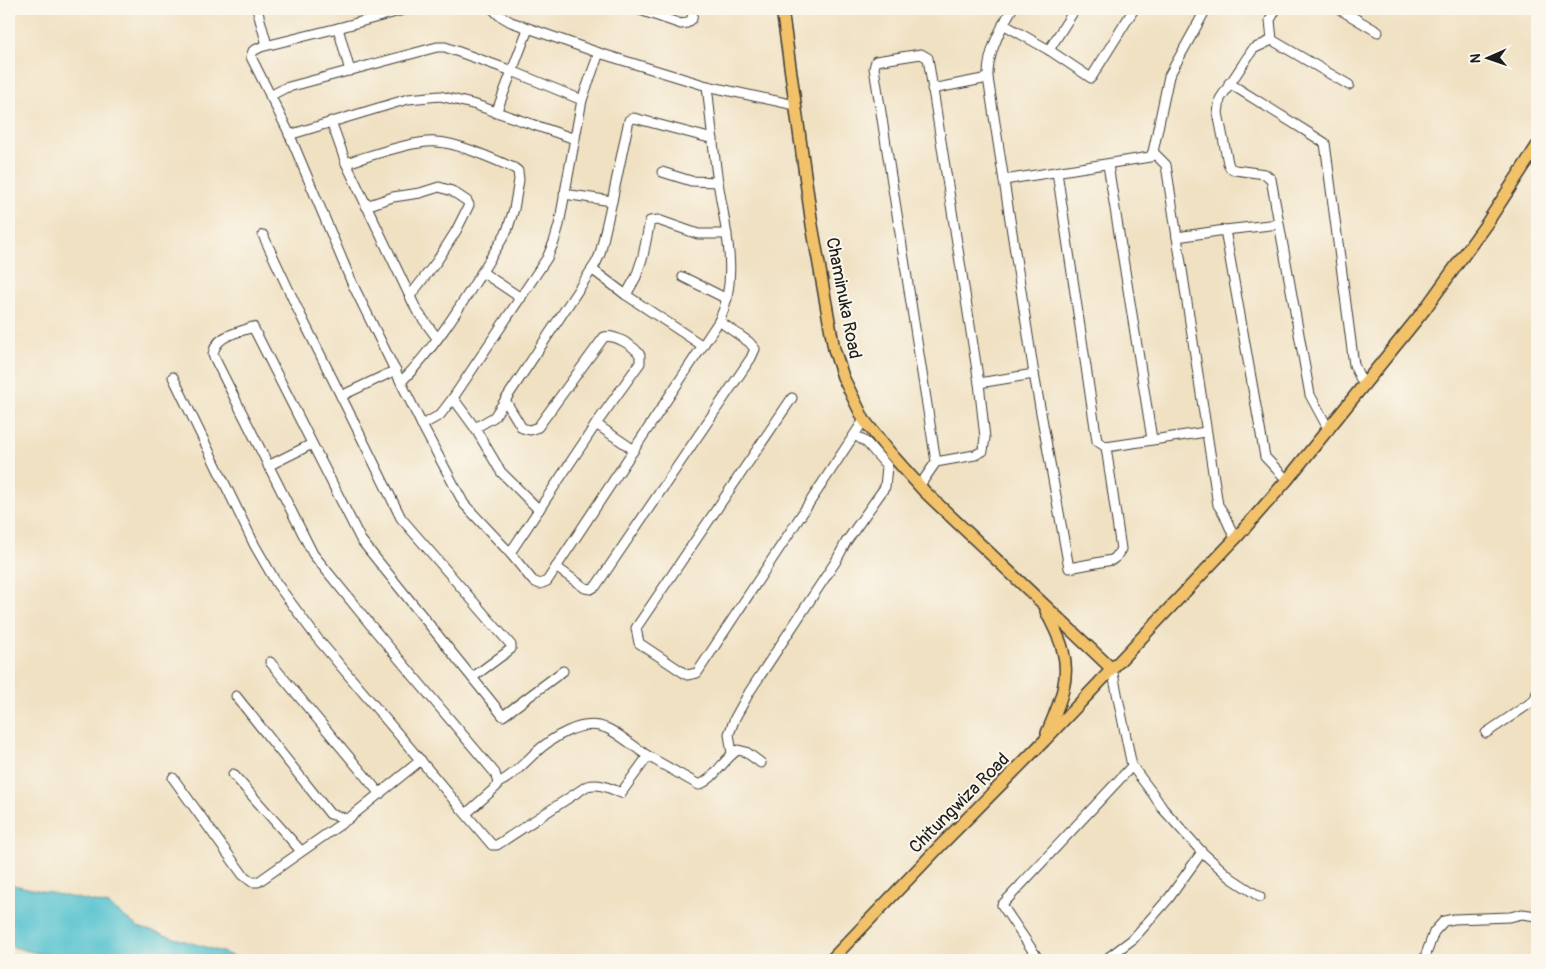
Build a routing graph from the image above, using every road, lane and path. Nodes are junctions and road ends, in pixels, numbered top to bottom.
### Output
1 (257, 9) edge
2 (407, 9) edge
3 (493, 9) edge
4 (637, 9) edge
5 (693, 9) edge
6 (782, 9) edge
7 (1012, 9) edge
8 (1075, 9) edge
9 (1134, 9) edge
10 (1206, 9) edge
11 (1276, 9) edge
12 (1339, 9) edge
13 (1003, 24) junction
14 (338, 28) junction
15 (528, 29) junction
16 (1378, 32) dead end
17 (1272, 40) junction
18 (267, 46) junction
19 (1049, 50) junction
20 (599, 53) junction
21 (350, 71) junction
22 (512, 71) junction
23 (988, 78) junction
24 (1229, 84) junction
25 (1349, 85) dead end
26 (707, 86) junction
27 (932, 89) junction
28 (270, 96) junction
29 (582, 100) junction
30 (795, 105) junction
31 (496, 113) junction
32 (331, 122) junction
33 (289, 135) junction
34 (575, 139) junction
35 (713, 139) junction
36 (1537, 146) edge
37 (1154, 152) junction
38 (346, 163) junction
39 (1108, 165) junction
40 (662, 172) dead end
41 (1057, 172) junction
42 (1004, 180) junction
43 (718, 182) junction
44 (564, 194) junction
45 (612, 201) junction
46 (366, 206) junction
47 (1279, 224) junction
48 (1225, 230) junction
49 (727, 234) junction
50 (263, 235) dead end
51 (1177, 238) junction
52 (593, 270) junction
53 (482, 272) junction
54 (683, 277) dead end
55 (410, 296) junction
56 (626, 296) junction
57 (521, 298) junction
58 (727, 299) junction
59 (720, 321) junction
60 (437, 338) junction
61 (703, 346) junction
62 (396, 370) junction
63 (1034, 374) junction
64 (174, 377) dead end
65 (401, 382) junction
66 (979, 383) junction
67 (1364, 386) junction
68 (341, 396) junction
69 (453, 398) junction
70 (792, 398) dead end
71 (505, 400) junction
72 (864, 420) junction
73 (596, 424) junction
74 (422, 425) junction
75 (475, 428) junction
76 (1328, 430) junction
77 (1206, 432) junction
78 (855, 435) junction
79 (1152, 439) junction
80 (312, 444) junction
81 (1106, 447) junction
82 (634, 450) junction
83 (936, 462) junction
84 (268, 466) junction
85 (1287, 480) junction
86 (920, 486) junction
87 (539, 510) junction
88 (1235, 538) junction
89 (510, 553) junction
90 (556, 567) junction
91 (1043, 605) junction
92 (270, 662) dead end
93 (1112, 669) junction
94 (563, 671) dead end
95 (473, 677) junction
96 (1537, 692) edge
97 (236, 696) dead end
98 (1486, 733) dead end
99 (1044, 741) junction
100 (732, 754) junction
101 (648, 756) junction
102 (421, 760) junction
103 (761, 763) dead end
104 (1132, 766) junction
105 (233, 774) dead end
106 (173, 778) dead end
107 (498, 783) junction
108 (380, 794) junction
109 (467, 813) junction
110 (348, 819) junction
111 (301, 851) junction
112 (1202, 852) junction
113 (1260, 897) dead end
114 (1537, 916) edge
115 (831, 960) edge
116 (1039, 960) edge
117 (1105, 960) edge
118 (1424, 960) edge

1 - 18 street
2 - 14 street
3 - 15 street
4 - 5 street
6 - 30 main road, Chaminuka Road
7 - 13 street
8 - 19 street
9 - 19 street
10 - 37 street
11 - 17 street
12 - 16 street
13 - 19 street
13 - 23 street
14 - 18 street
14 - 21 street
15 - 20 street
15 - 22 street
17 - 24 street
17 - 25 street
18 - 28 street
20 - 26 street
20 - 29 street
21 - 22 street
21 - 28 street
22 - 29 street
22 - 31 street
23 - 27 street
23 - 42 street
24 - 47 street
24 - 67 street
26 - 30 street
26 - 35 street
27 - 66 street
27 - 83 street
28 - 33 street
29 - 34 street
30 - 72 main road, Chaminuka Road
31 - 32 street
31 - 34 street
32 - 33 street
32 - 38 street
33 - 62 street
34 - 44 street
35 - 43 street
35 - 45 street
36 - 67 main road, Chitungwiza Road
37 - 39 street
37 - 51 street
38 - 46 street
38 - 53 street
39 - 41 street
39 - 79 street
40 - 43 street
41 - 42 street
41 - 81 street
42 - 63 street
43 - 49 street
44 - 45 street
44 - 57 street
45 - 52 street
46 - 55 street
46 - 55 street
47 - 48 street
47 - 76 street
48 - 51 street
48 - 85 street
49 - 56 street
49 - 58 street
50 - 68 street
51 - 77 street
52 - 56 street
52 - 71 street
53 - 57 street
53 - 60 street
54 - 58 street
55 - 60 street
56 - 61 street
57 - 69 street
58 - 59 street
59 - 61 street
59 - 90 street
60 - 65 street
61 - 82 street
62 - 65 street
62 - 68 street
63 - 66 street
63 - 81 street
64 - 102 street
65 - 74 street
66 - 83 street
67 - 76 main road, Chitungwiza Road
68 - 95 street
69 - 74 street
69 - 75 street
70 - 78 street
71 - 73 street
71 - 75 street
72 - 78 street
72 - 86 main road, Chaminuka Road
73 - 82 street
73 - 87 street
74 - 89 street
75 - 87 street
76 - 85 main road, Chitungwiza Road
77 - 79 street
77 - 88 street
78 - 100 street
79 - 81 street
80 - 84 street
80 - 84 street
80 - 95 street
82 - 90 street
83 - 86 street
84 - 107 street
85 - 88 main road, Chitungwiza Road
86 - 91 main road, Chaminuka Road
87 - 89 street
88 - 93 main road, Chitungwiza Road
89 - 90 street
91 - 93 main road, Chaminuka Road
91 - 99 main road
92 - 108 street
93 - 99 main road, Chitungwiza Road
93 - 104 street
94 - 95 street
96 - 98 street
97 - 110 street
99 - 115 main road, Chitungwiza Road
100 - 101 street
100 - 103 street
101 - 107 street
101 - 109 street
102 - 108 street
102 - 109 street
104 - 112 street
104 - 116 street
105 - 111 street
106 - 111 street
107 - 109 street
108 - 110 street
110 - 111 street
112 - 113 street
112 - 117 street
114 - 118 street

